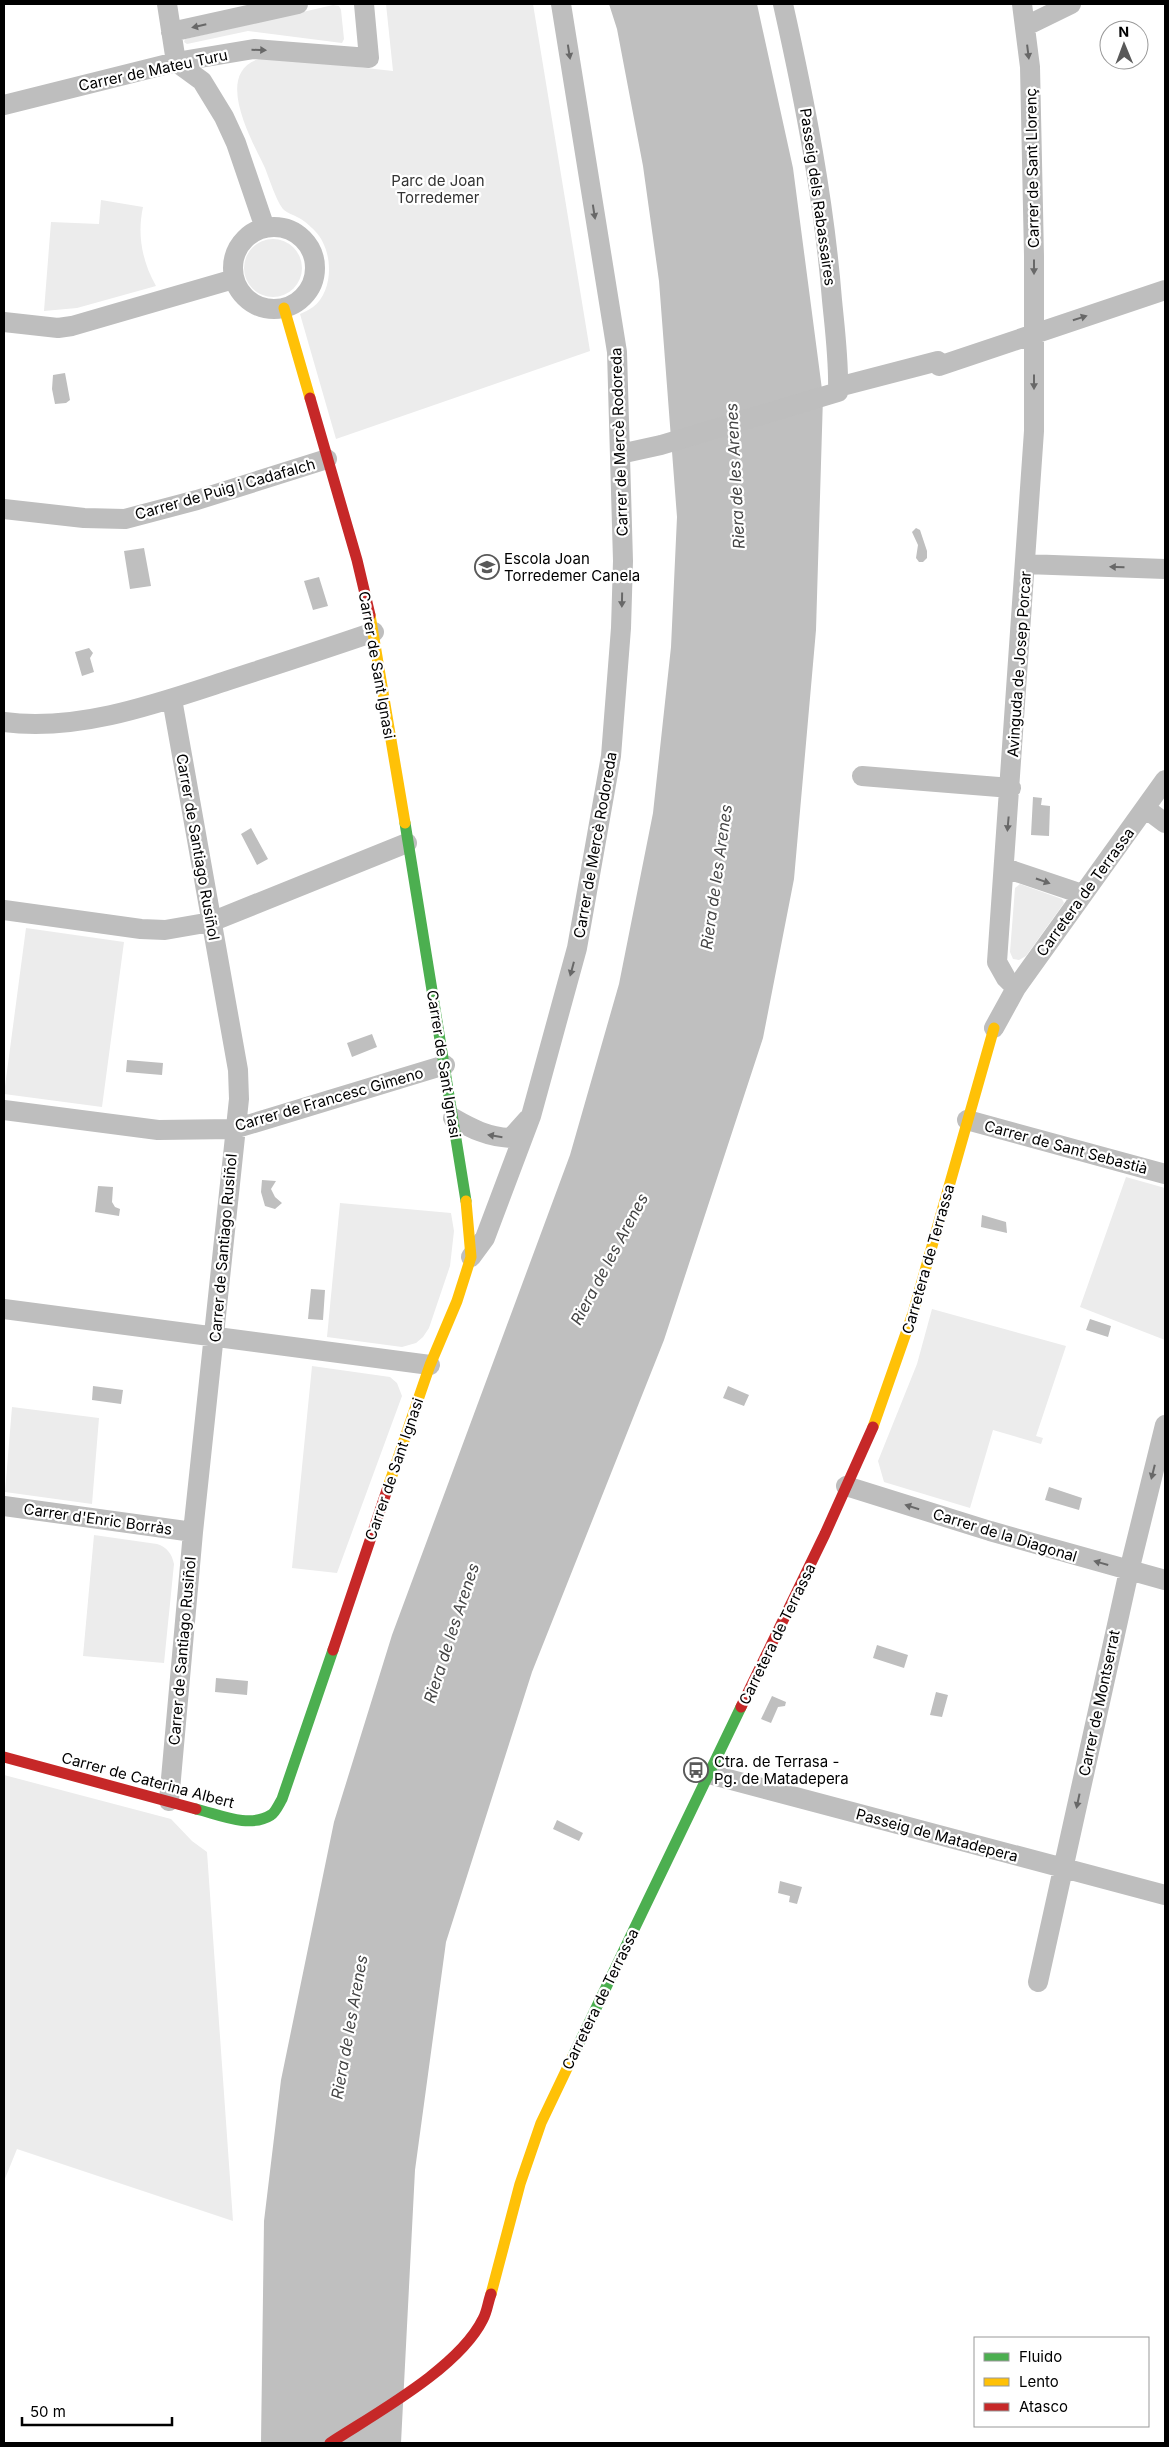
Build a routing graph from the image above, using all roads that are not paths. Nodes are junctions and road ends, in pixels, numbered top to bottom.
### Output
1 (167, 4) edge
2 (298, 4) edge
3 (364, 4) edge
4 (561, 4) edge
5 (783, 4) edge
6 (1022, 4) edge
7 (1071, 4) edge
8 (1026, 26) junction
9 (171, 32) junction
10 (176, 62) junction
11 (4, 105) edge
12 (265, 228) junction
13 (234, 279) junction
14 (1165, 290) edge
15 (284, 308) junction
16 (4, 322) edge
17 (1034, 334) junction
18 (838, 389) junction
19 (620, 454) junction
20 (327, 459) junction
21 (4, 509) edge
22 (1025, 564) junction
23 (1165, 569) edge
24 (374, 632) junction
25 (172, 699) junction
26 (4, 722) edge
27 (862, 776) dead end
28 (1165, 780) edge
29 (1011, 788) junction
30 (1145, 808) junction
31 (1165, 823) edge
32 (407, 843) junction
33 (1004, 868) junction
34 (1082, 894) junction
35 (4, 910) edge
36 (211, 922) junction
37 (1016, 988) junction
38 (994, 1028) joint
39 (445, 1065) junction
40 (4, 1110) edge
41 (531, 1116) junction
42 (453, 1118) junction
43 (966, 1120) junction
44 (234, 1129) junction
45 (1165, 1174) edge
46 (471, 1257) junction
47 (4, 1309) edge
48 (215, 1337) junction
49 (430, 1365) junction
50 (1165, 1425) edge
51 (846, 1486) junction
52 (4, 1506) edge
53 (192, 1532) junction
54 (1129, 1571) junction
55 (1165, 1580) edge
56 (4, 1758) edge
57 (710, 1774) junction
58 (168, 1801) junction
59 (279, 1804) joint
60 (1063, 1868) junction
61 (1165, 1894) edge
62 (1038, 1982) dead end
63 (330, 2443) edge

1 - 9 street
2 -> 9 street
10 -> 3 street, Carrer de Mateu Turu
4 -> 19 street, Carrer de Mercè Rodoreda
5 - 18 street, Passeig dels Rabassaires
6 - 8 street, Carrer de Sant Llorenç
7 - 8 street
8 -> 17 street, Carrer de Sant Llorenç
9 - 10 street
10 - 11 street, Carrer de Mateu Turu
10 - 12 street
12 - 13 street
12 - 15 street
13 - 15 street
13 - 16 street
17 -> 14 street
15 - 20 street, Carrer de Sant Ignasi
17 - 18 street
17 -> 22 street, Avinguda de Josep Porcar
18 - 19 street
19 -> 41 street, Carrer de Mercè Rodoreda
20 - 21 street, Carrer de Puig i Cadafalch
20 - 24 street, Carrer de Sant Ignasi
23 -> 22 street
22 - 29 street, Avinguda de Josep Porcar
24 - 25 street
24 - 32 street, Carrer de Sant Ignasi
25 - 26 street
25 - 36 street, Carrer de Santiago Rusiñol
27 - 29 street
28 - 30 street, Carretera de Terrassa
29 -> 33 street, Avinguda de Josep Porcar
30 - 31 street
30 - 34 street, Carretera de Terrassa
32 - 36 street
32 - 39 street, Carrer de Sant Ignasi
33 -> 34 street
33 - 37 street, Avinguda de Josep Porcar
34 - 37 street, Carretera de Terrassa
35 - 36 street
36 - 44 street, Carrer de Santiago Rusiñol
37 - 38 street, Carretera de Terrassa
38 - 43 street, Carretera de Terrassa
39 - 42 street, Carrer de Sant Ignasi
39 - 44 street, Carrer de Francesc Gimeno
40 - 44 street, Carrer de Francesc Gimeno
41 -> 42 street, Carrer de Mercè Rodoreda
41 - 46 street, Carrer de Mercè Rodoreda
42 - 46 street, Carrer de Sant Ignasi
43 - 45 street, Carrer de Sant Sebastià
43 - 51 street, Carretera de Terrassa
44 - 48 street, Carrer de Santiago Rusiñol
46 - 49 street, Carrer de Sant Ignasi
47 - 48 street
48 - 49 street
48 - 53 street, Carrer de Santiago Rusiñol
49 - 59 street, Carrer de Sant Ignasi
50 -> 54 street, Carrer de Montserrat
54 -> 51 street, Carrer de la Diagonal
51 - 57 street, Carretera de Terrassa
52 - 53 street, Carrer d'Enric Borràs
53 - 58 street, Carrer de Santiago Rusiñol
54 - 55 street, Carrer de la Diagonal
54 -> 60 street, Carrer de Montserrat
56 - 58 street, Carrer de Caterina Albert
57 - 60 street, Passeig de Matadepera
57 - 63 street, Carretera de Terrassa
58 - 59 street, Carrer de Caterina Albert
60 - 61 street, Passeig de Matadepera
60 - 62 street, Carrer de Montserrat

